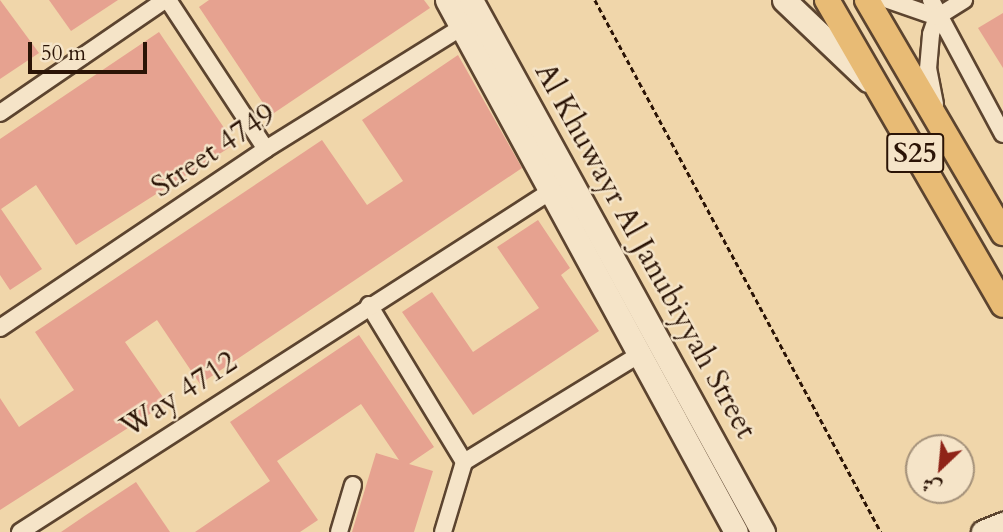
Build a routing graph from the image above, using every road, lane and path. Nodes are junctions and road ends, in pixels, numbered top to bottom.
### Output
1 (166, 0) edge
2 (447, 0) edge
3 (471, 0) edge
4 (595, 0) edge
5 (784, 0) edge
6 (827, 0) edge
7 (867, 0) edge
8 (888, 0) edge
9 (930, 0) edge
10 (964, 0) edge
11 (937, 17) junction
12 (462, 27) junction
13 (877, 88) junction
14 (0, 113) edge
15 (939, 120) junction
16 (1003, 134) edge
17 (266, 149) junction
18 (551, 191) junction
19 (1003, 233) edge
20 (369, 305) junction
21 (1003, 305) edge
22 (0, 328) edge
23 (642, 353) junction
24 (464, 462) junction
25 (353, 485) dead end
26 (1003, 524) edge
27 (881, 531) edge
28 (20, 532) edge
29 (339, 532) edge
30 (443, 532) edge
31 (736, 532) edge
32 (763, 532) edge
33 (983, 532) edge

1 - 14 street
1 - 17 street
2 - 12 street, Al Khuwayr Al Janubiyyah Street
3 - 32 street, Al Khuwayr Al Janubiyyah Street
4 - 27 path
5 - 13 street
6 - 13 main road, S25
7 - 15 main road, S25
8 - 11 street
9 - 11 street
10 - 11 street
11 - 15 street
11 - 16 street
12 - 17 street, Street 4749
12 - 18 street, Al Khuwayr Al Janubiyyah Street
13 - 21 main road, S25
15 - 19 main road, S25
17 - 22 street, Street 4749
18 - 20 street, Way 4712
18 - 23 street, Al Khuwayr Al Janubiyyah Street
20 - 24 street
20 - 28 street, Way 4712
23 - 24 street
23 - 31 street, Al Khuwayr Al Janubiyyah Street
24 - 30 street
25 - 29 street
26 - 33 street

